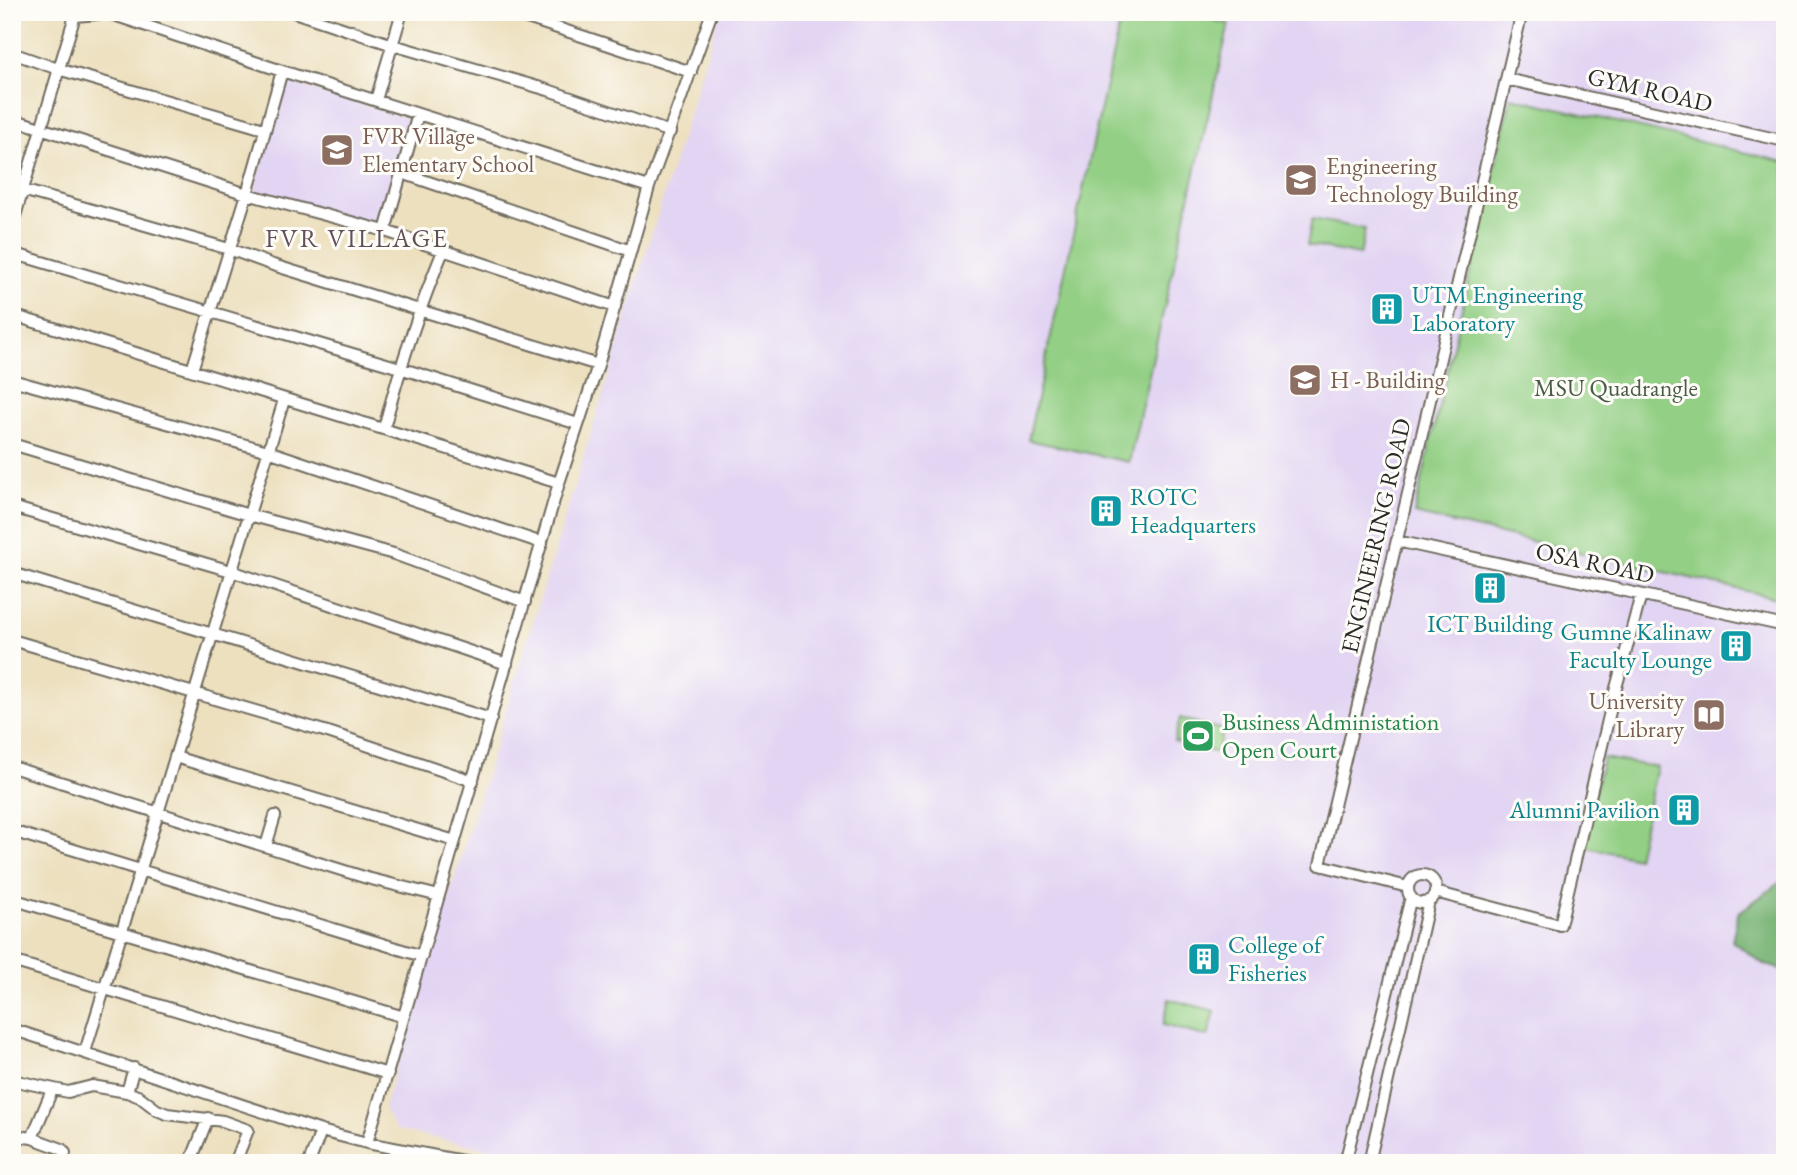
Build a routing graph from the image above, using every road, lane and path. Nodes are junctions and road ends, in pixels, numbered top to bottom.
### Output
1 (294, 12) edge
2 (402, 12) edge
3 (509, 12) edge
4 (1522, 12) edge
5 (108, 13) edge
6 (711, 13) edge
7 (75, 14) edge
8 (393, 45) junction
9 (12, 54) edge
10 (58, 69) junction
11 (282, 71) junction
12 (691, 72) junction
13 (1506, 79) junction
14 (376, 100) junction
15 (418, 114) junction
16 (12, 119) edge
17 (264, 129) junction
18 (42, 130) junction
19 (670, 132) junction
20 (1785, 142) edge
21 (402, 173) junction
22 (12, 187) edge
23 (649, 187) junction
24 (24, 190) junction
25 (247, 194) junction
26 (12, 226) edge
27 (385, 231) junction
28 (229, 249) junction
29 (443, 251) junction
30 (631, 251) junction
31 (12, 253) edge
32 (615, 307) junction
33 (419, 310) junction
34 (211, 311) junction
35 (12, 315) edge
36 (598, 365) junction
37 (400, 368) junction
38 (192, 370) junction
39 (12, 380) edge
40 (284, 400) junction
41 (578, 424) junction
42 (384, 428) junction
43 (12, 444) edge
44 (268, 451) junction
45 (559, 483) junction
46 (12, 508) edge
47 (248, 515) junction
48 (1396, 541) junction
49 (542, 543) junction
50 (232, 571) junction
51 (12, 573) edge
52 (1641, 595) junction
53 (525, 601) junction
54 (1785, 626) edge
55 (212, 635) junction
56 (12, 640) edge
57 (507, 664) junction
58 (194, 694) junction
59 (491, 719) junction
60 (175, 757) junction
61 (12, 767) edge
62 (472, 781) junction
63 (158, 814) junction
64 (275, 816) dead end
65 (12, 831) edge
66 (455, 841) junction
67 (266, 846) junction
68 (140, 872) junction
69 (1409, 892) junction
70 (439, 896) junction
71 (1432, 896) junction
72 (12, 899) edge
73 (121, 933) junction
74 (422, 956) junction
75 (12, 961) edge
76 (104, 990) junction
77 (1386, 995) junction
78 (1408, 999) junction
79 (404, 1017) junction
80 (12, 1029) edge
81 (85, 1052) junction
82 (134, 1068) junction
83 (387, 1074) junction
84 (12, 1080) edge
85 (1365, 1080) junction
86 (1387, 1086) junction
87 (52, 1090) junction
88 (127, 1092) junction
89 (234, 1101) junction
90 (208, 1118) junction
91 (223, 1121) junction
92 (321, 1131) junction
93 (12, 1135) edge
94 (32, 1138) junction
95 (368, 1143) junction
96 (469, 1162) edge
97 (63, 1163) edge
98 (190, 1163) edge
99 (235, 1163) edge
100 (309, 1163) edge
101 (1345, 1163) edge
102 (1369, 1163) edge

1 - 8 street
2 - 8 street
3 - 12 street
4 - 13 street, ENGINEERING ROAD
5 - 7 street
5 - 11 street
6 - 12 street
7 - 10 street
8 - 14 street
8 - 19 street
9 - 10 street
10 - 17 street
10 - 18 street
11 - 14 street
11 - 17 street
12 - 19 street
13 - 20 street, GYM ROAD
13 - 48 street, ENGINEERING ROAD
14 - 15 street
15 - 21 street
15 - 23 street
16 - 18 street
17 - 25 street
18 - 24 street
18 - 25 street
19 - 23 street
21 - 27 street
21 - 30 street
22 - 24 street
23 - 30 street
24 - 26 street
24 - 28 street
25 - 27 street
25 - 28 street
27 - 29 street
28 - 33 street
28 - 34 street
29 - 32 street
29 - 33 street
30 - 32 street
31 - 34 street
32 - 36 street
33 - 36 street
33 - 37 street
34 - 37 street
34 - 38 street
35 - 38 street
36 - 41 street
37 - 41 street
37 - 42 street
38 - 40 street
39 - 44 street
40 - 42 street
40 - 44 street
41 - 45 street
42 - 45 street
43 - 47 street
44 - 47 street
44 - 49 street
45 - 49 street
46 - 50 street
47 - 50 street
47 - 53 street
48 - 52 street, OSA ROAD
48 - 69 street, ENGINEERING ROAD
49 - 53 street
50 - 55 street
50 - 57 street
51 - 55 street
52 - 54 street, OSA ROAD
52 - 71 street
53 - 57 street
55 - 58 street
55 - 59 street
56 - 58 street
57 - 59 street
58 - 60 street
58 - 62 street
59 - 62 street
60 - 63 street
60 - 66 street
61 - 63 street
62 - 66 street
63 - 67 street
63 - 68 street
64 - 67 street
65 - 68 street
66 - 70 street
67 - 70 street
68 - 73 street
68 - 74 street
69 - 71 street
69 - 71 street
69 - 77 street
70 - 74 street
71 - 78 street
72 - 73 street
73 - 76 street
73 - 79 street
74 - 79 street
75 - 76 street
76 - 81 street
76 - 83 street
77 - 78 street
77 - 85 street
78 - 86 street
79 - 83 street
80 - 81 street
81 - 82 street
82 - 88 street
82 - 89 street
83 - 95 street
84 - 87 street
85 - 86 street
85 - 101 street
86 - 102 street
87 - 88 street
87 - 94 street
88 - 90 street
89 - 91 street
89 - 92 street
90 - 91 street
90 - 98 street
91 - 99 street
92 - 95 street
92 - 100 street
93 - 94 street
94 - 97 street
95 - 96 street

